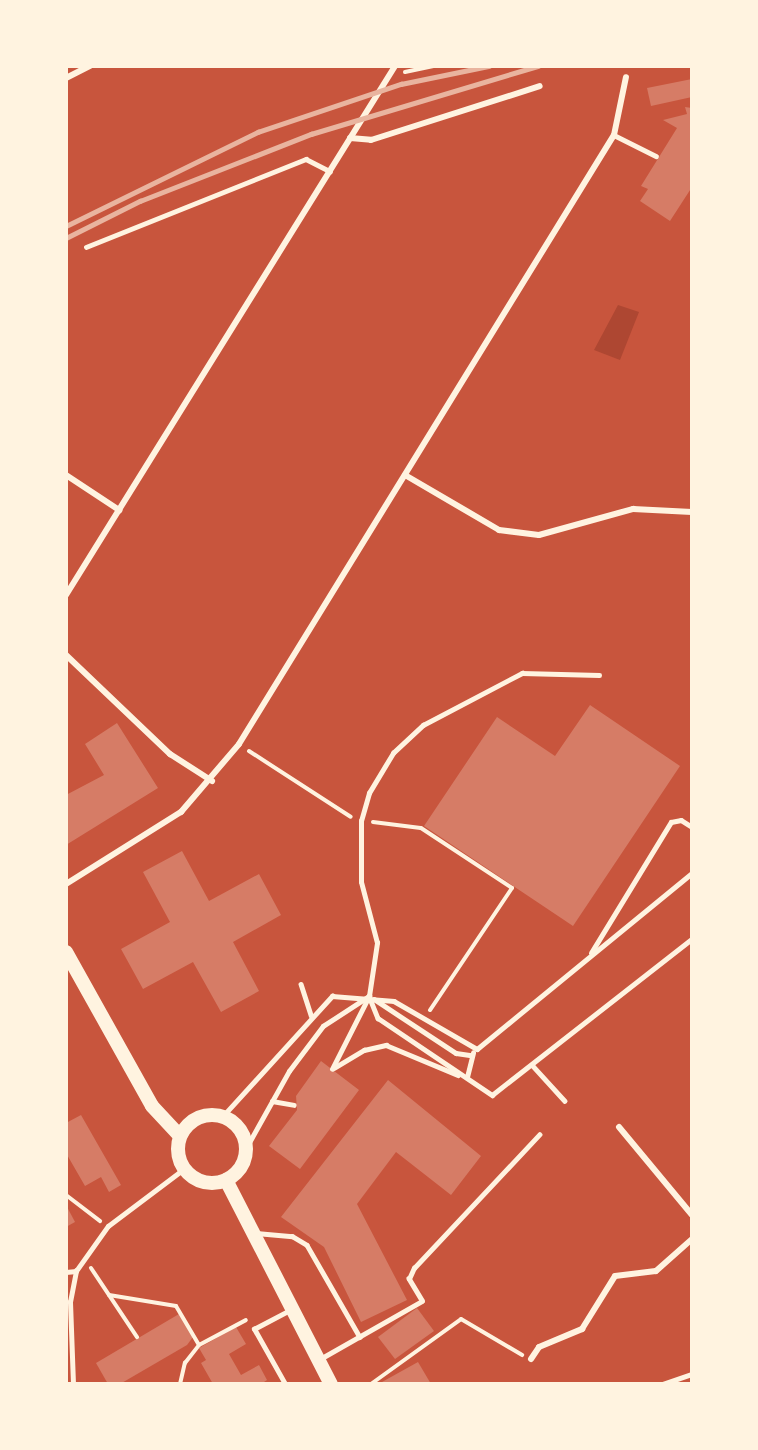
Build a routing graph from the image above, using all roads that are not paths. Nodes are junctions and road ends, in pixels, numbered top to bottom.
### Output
1 (90, 66) edge
2 (395, 66) edge
3 (626, 76) dead end
4 (66, 78) edge
5 (540, 86) dead end
6 (614, 135) junction
7 (350, 138) junction
8 (656, 156) dead end
9 (330, 171) junction
10 (86, 247) dead end
11 (66, 475) edge
12 (405, 475) junction
13 (119, 510) junction
14 (692, 512) edge
15 (66, 595) edge
16 (66, 655) edge
17 (599, 675) dead end
18 (212, 781) junction
19 (692, 827) edge
20 (692, 873) edge
21 (66, 884) edge
22 (692, 939) edge
23 (66, 952) edge
24 (588, 958) junction
25 (301, 984) dead end
26 (369, 996) junction
27 (311, 1015) junction
28 (477, 1049) junction
29 (471, 1055) junction
30 (533, 1066) junction
31 (464, 1076) junction
32 (272, 1101) junction
33 (565, 1101) dead end
34 (294, 1105) dead end
35 (222, 1117) junction
36 (620, 1126) dead end
37 (538, 1135) dead end
38 (180, 1136) junction
39 (246, 1148) junction
40 (184, 1169) junction
41 (226, 1180) junction
42 (692, 1215) edge
43 (251, 1233) junction
44 (692, 1239) edge
45 (76, 1271) junction
46 (66, 1272) edge
47 (290, 1310) junction
48 (360, 1337) junction
49 (531, 1359) road end
50 (318, 1361) junction
51 (692, 1374) edge
52 (73, 1384) edge
53 (285, 1384) edge
54 (330, 1384) edge
55 (663, 1384) edge

1 - 4 street
2 - 7 street
3 - 6 street
5 - 7 street
6 - 8 lane
6 - 12 street
7 - 9 street
9 - 10 lane
9 - 13 street
11 - 13 street
12 - 14 street
12 - 18 street
13 - 15 street
16 - 18 street
17 - 26 lane
18 - 21 street
19 - 24 lane
20 - 24 lane
22 - 30 lane
23 - 38 main road
24 - 28 lane
25 - 27 lane
26 - 27 lane
26 - 28 lane
26 - 29 lane
26 - 31 lane
26 - 31 lane
26 - 32 lane
27 - 35 lane
28 - 29 lane
29 - 31 lane
30 - 31 lane
30 - 33 lane
32 - 34 lane
32 - 39 lane
35 - 38 main road
35 - 39 main road
36 - 42 street
37 - 48 lane
38 - 40 main road
39 - 41 main road
40 - 41 main road
40 - 45 lane
41 - 43 main road
43 - 47 main road
43 - 48 lane
44 - 49 street
45 - 46 lane
45 - 52 lane
47 - 50 main road
47 - 53 lane
48 - 50 lane
50 - 54 main road
51 - 55 lane

